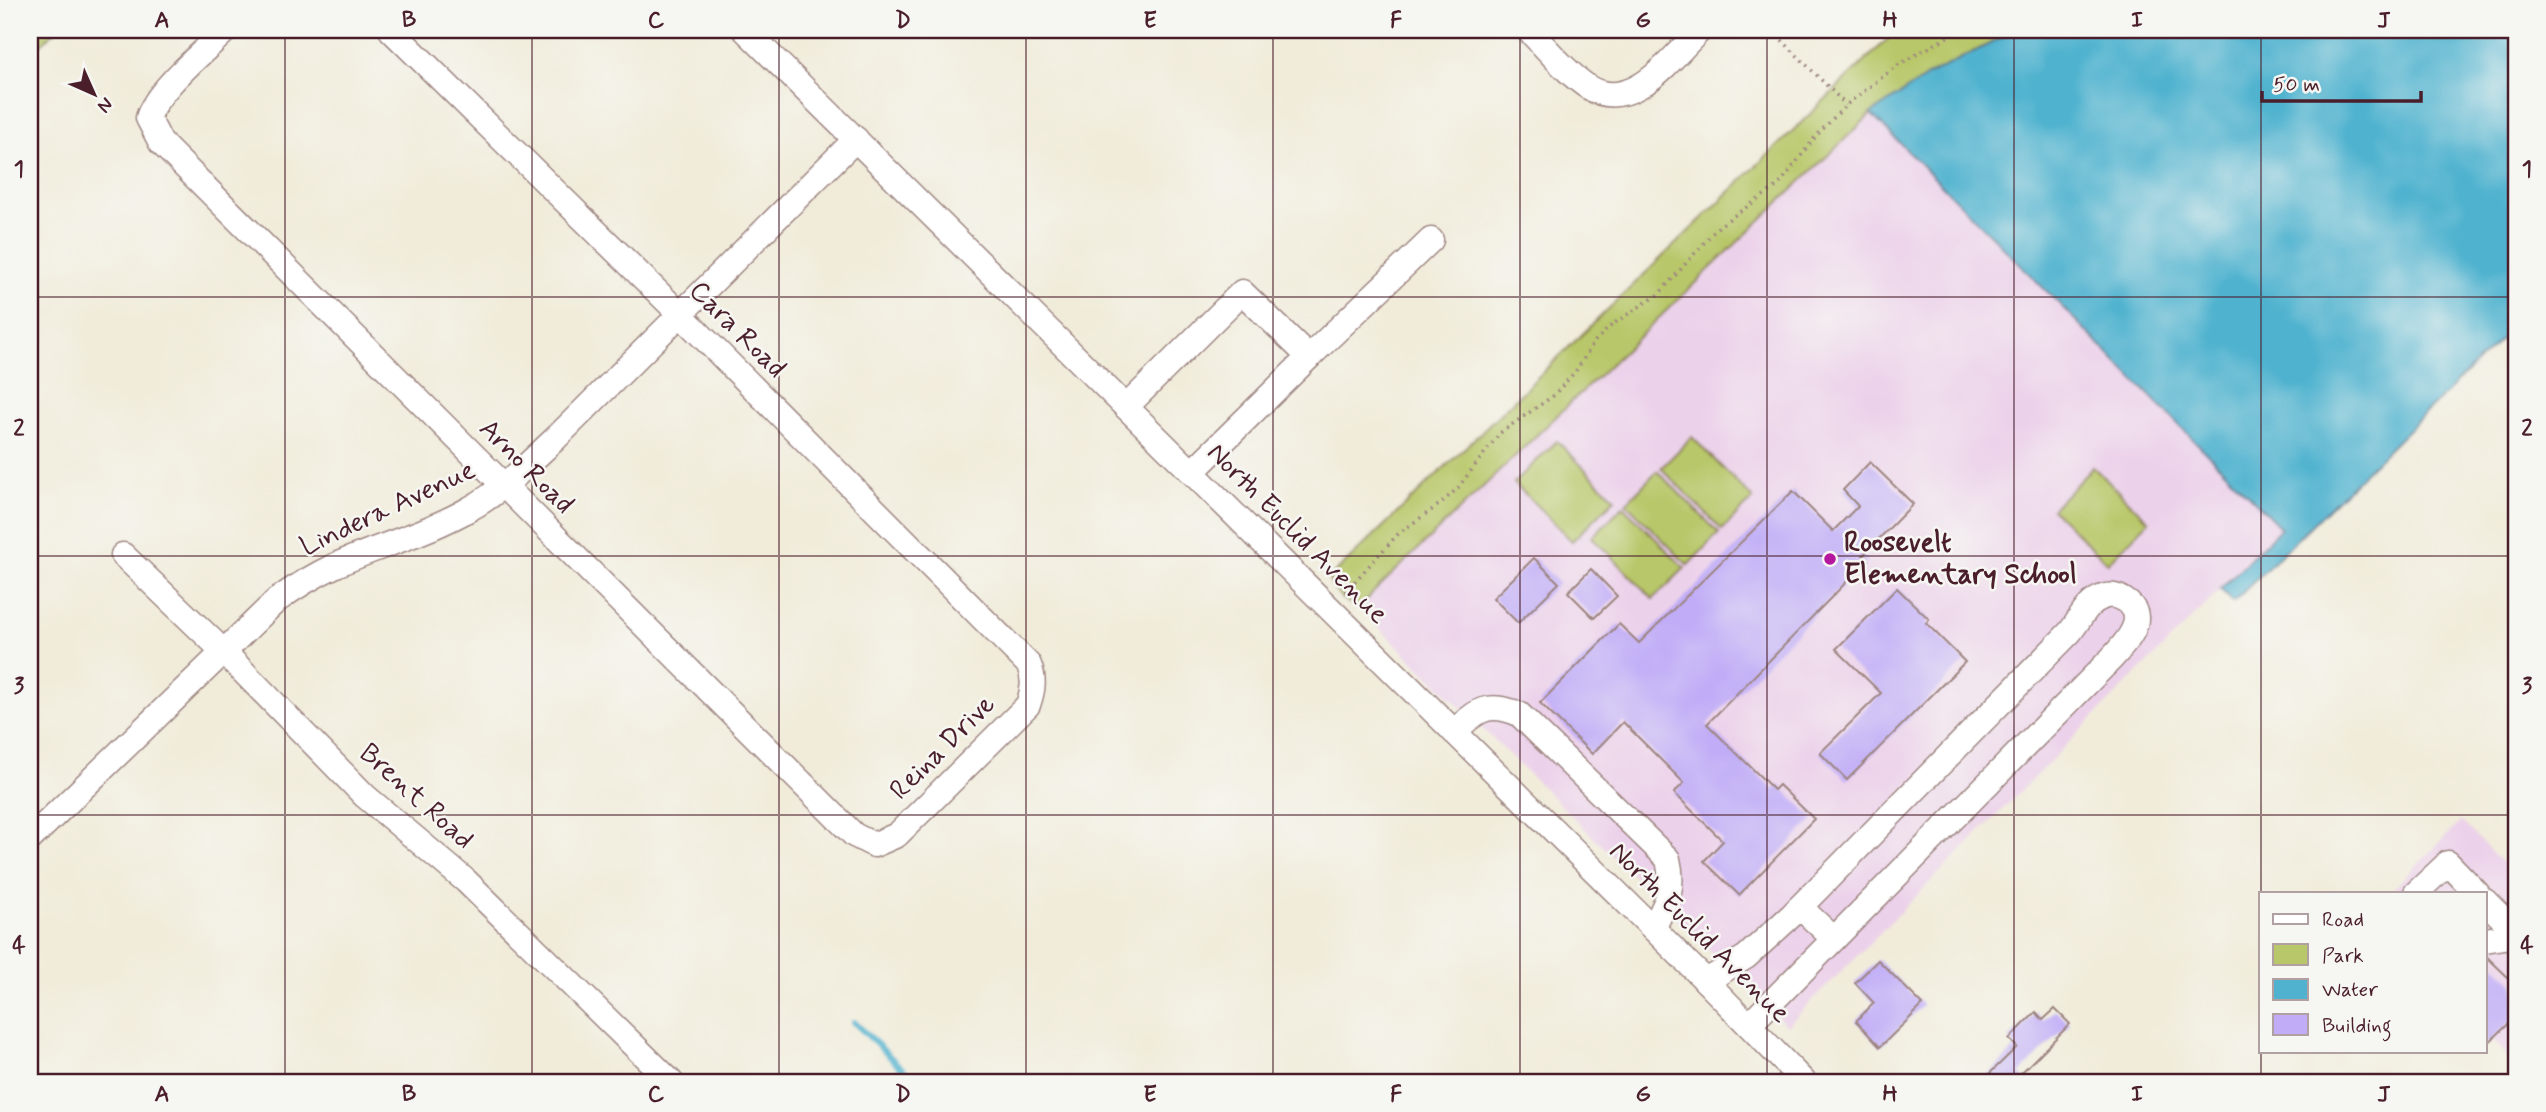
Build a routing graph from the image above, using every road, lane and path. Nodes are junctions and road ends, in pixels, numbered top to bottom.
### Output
1 (226, 30) edge
2 (391, 30) edge
3 (745, 30) edge
4 (1528, 30) edge
5 (1700, 30) edge
6 (1772, 30) edge
7 (1961, 30) edge
8 (1846, 105) junction
9 (856, 139) junction
10 (1431, 240) dead end
11 (681, 315) junction
12 (1308, 357) junction
13 (1126, 407) junction
14 (1192, 472) junction
15 (503, 486) junction
16 (123, 555) dead end
17 (1345, 592) dead end
18 (224, 652) junction
19 (1034, 677) joint
20 (1454, 732) junction
21 (30, 839) edge
22 (874, 845) joint
23 (2417, 892) edge
24 (2476, 892) edge
25 (2486, 902) edge
26 (1800, 907) junction
27 (1653, 929) junction
28 (2516, 934) edge
29 (1834, 939) junction
30 (2486, 940) edge
31 (1706, 981) junction
32 (1749, 1025) junction
33 (671, 1082) edge
34 (1804, 1082) edge

1 - 15 street, Arno Road
2 - 11 street, Cara Road
3 - 9 street, North Euclid Avenue
4 - 5 street
6 - 8 path
7 - 8 path
8 - 17 path
9 - 11 street, Lindera Avenue
9 - 13 street, North Euclid Avenue
10 - 12 street
11 - 15 street, Lindera Avenue
11 - 19 street, Cara Road
12 - 13 street
12 - 14 street
13 - 14 street, North Euclid Avenue
14 - 20 street, North Euclid Avenue
15 - 18 street, Lindera Avenue
15 - 22 street, Arno Road
16 - 18 street, Brent Road
18 - 21 street, Lindera Avenue
18 - 33 street, Brent Road
19 - 22 street, Reina Drive
20 - 27 street, North Euclid Avenue
20 - 27 street
23 - 24 street
25 - 28 street
26 - 29 street
26 - 29 street
26 - 31 street
27 - 31 street, North Euclid Avenue
28 - 30 street
29 - 32 street
31 - 32 street, North Euclid Avenue
32 - 34 street, North Euclid Avenue

